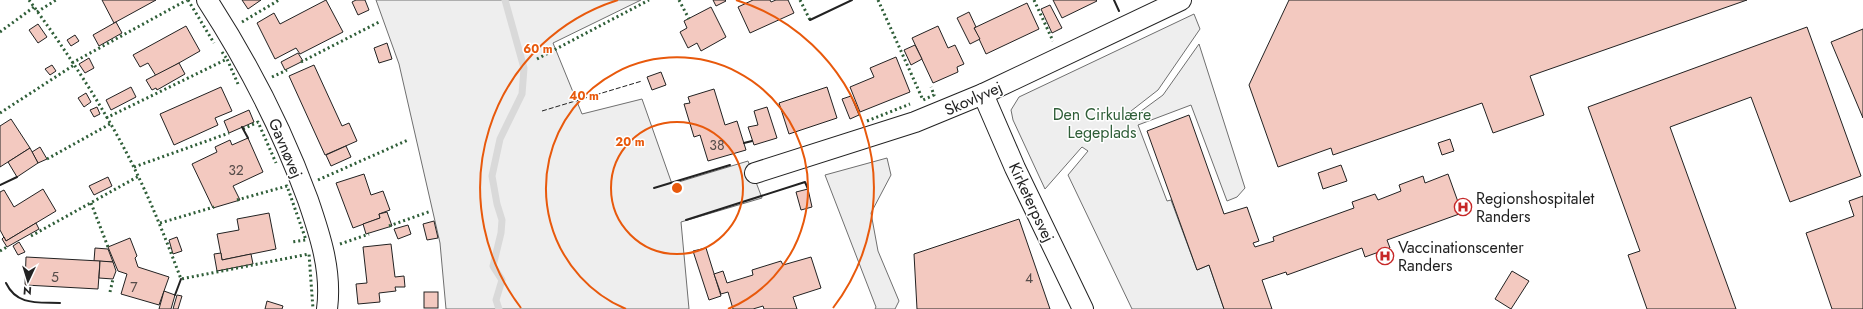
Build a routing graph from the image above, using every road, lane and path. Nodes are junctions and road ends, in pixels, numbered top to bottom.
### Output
1 (207, 0) edge
2 (1181, 0) edge
3 (983, 94) junction
4 (755, 172) dead end
5 (327, 309) edge
6 (1083, 309) edge

1 - 5 street, Gavnøvej
2 - 3 street, Skovlyvej
3 - 4 street, Skovlyvej
3 - 6 street, Kirketerpsvej

